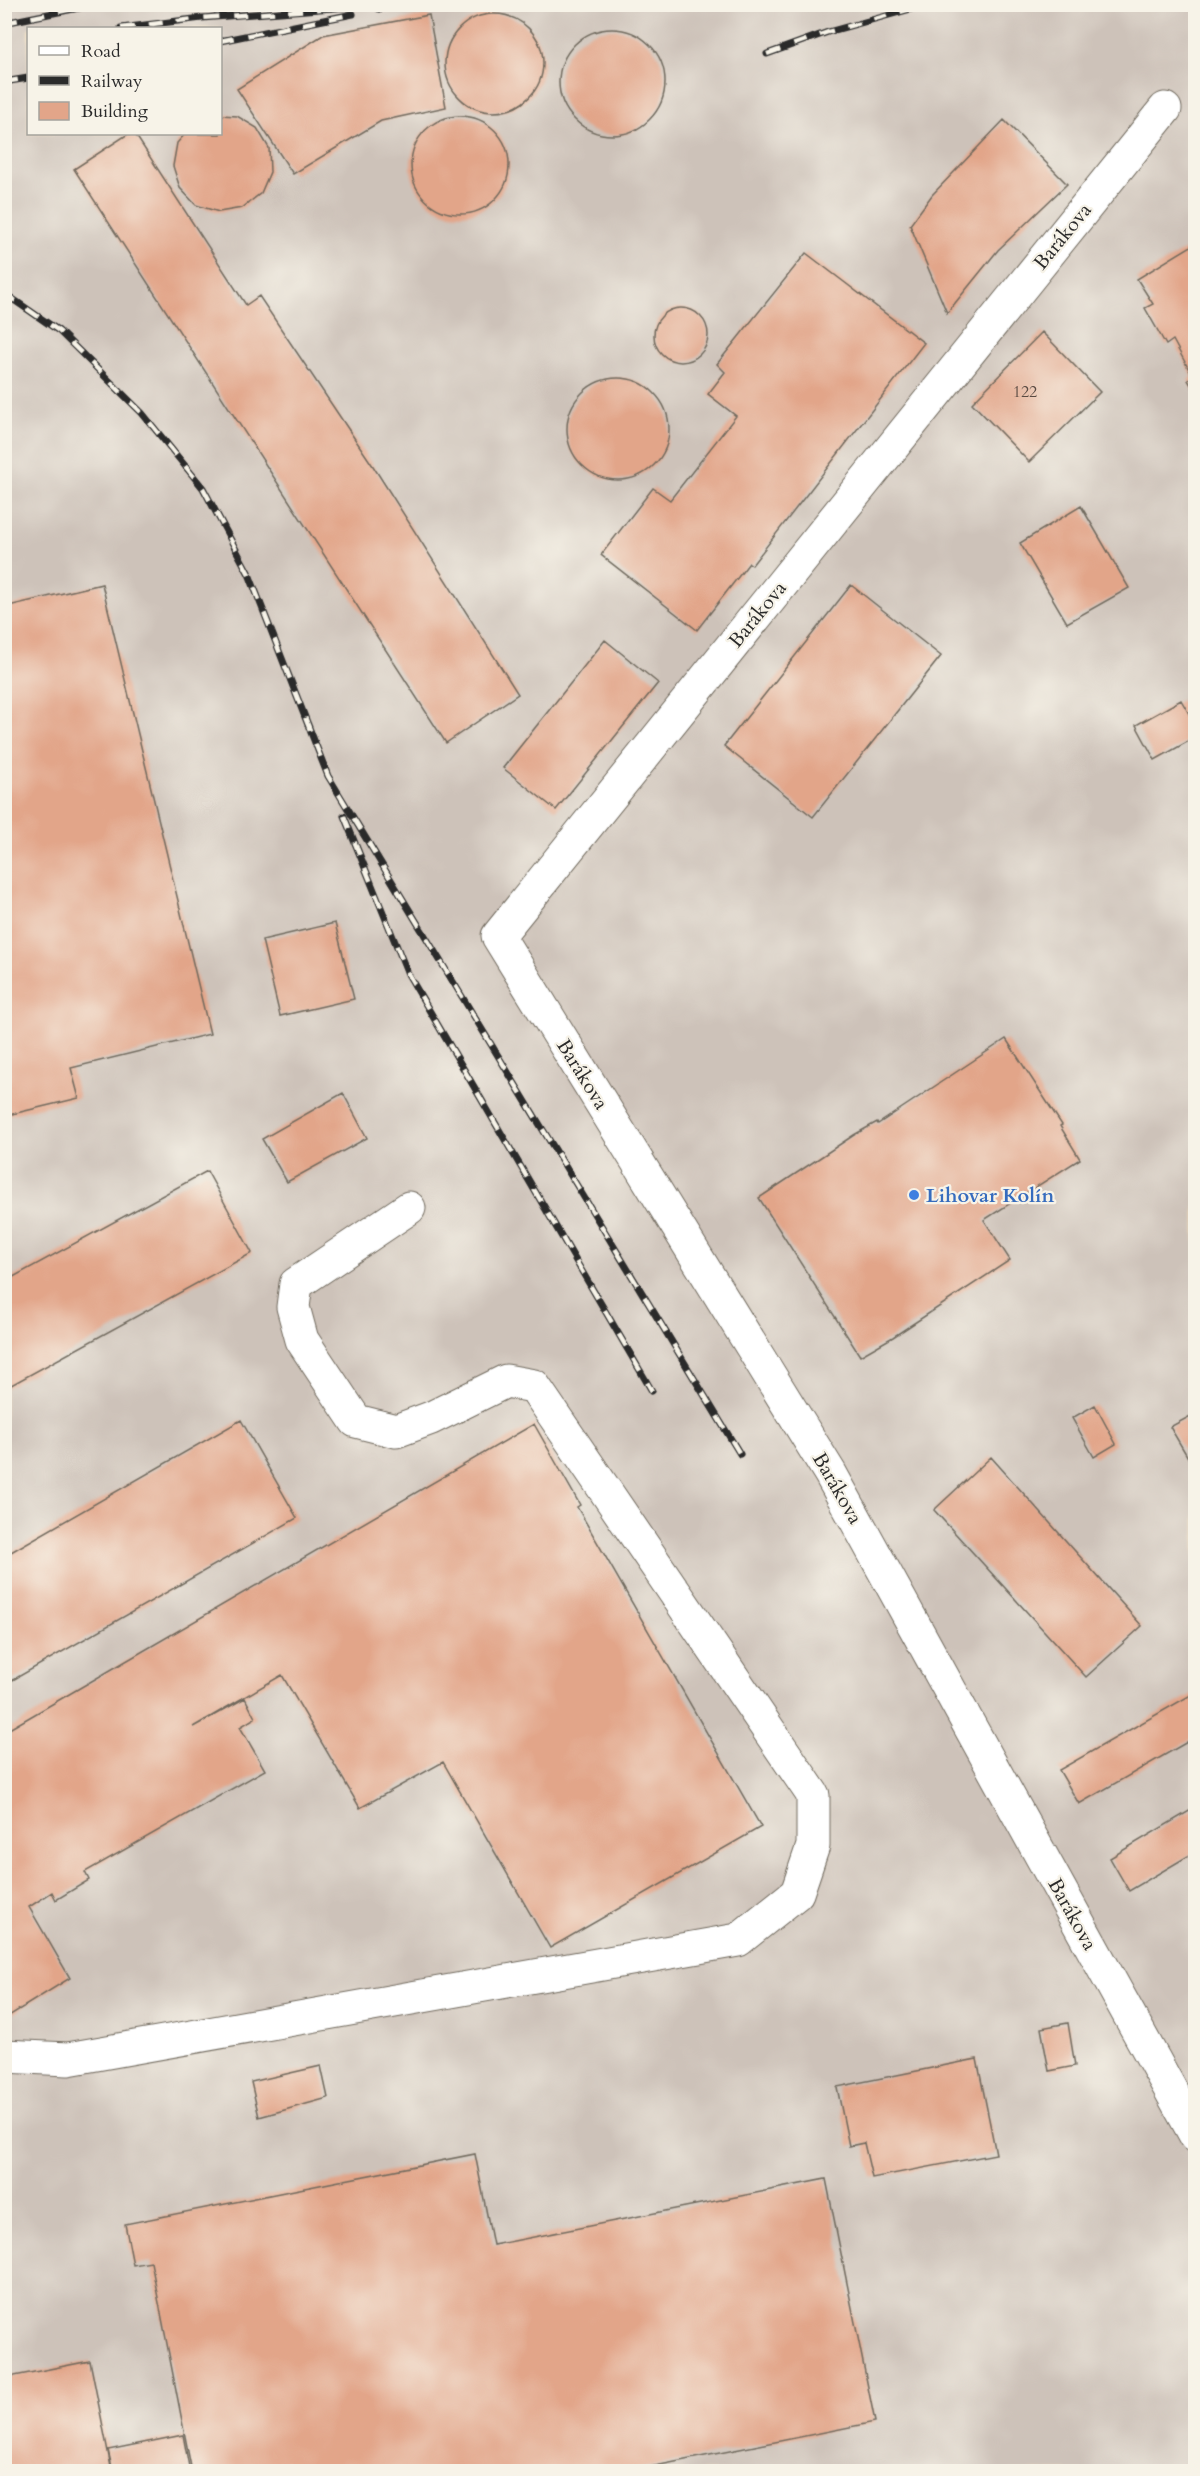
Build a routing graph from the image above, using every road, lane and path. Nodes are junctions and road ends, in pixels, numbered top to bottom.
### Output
1 (1165, 109) dead end
2 (410, 1208) dead end
3 (4, 2056) edge
4 (1196, 2136) edge

1 - 4 street, Barákova
2 - 3 street

